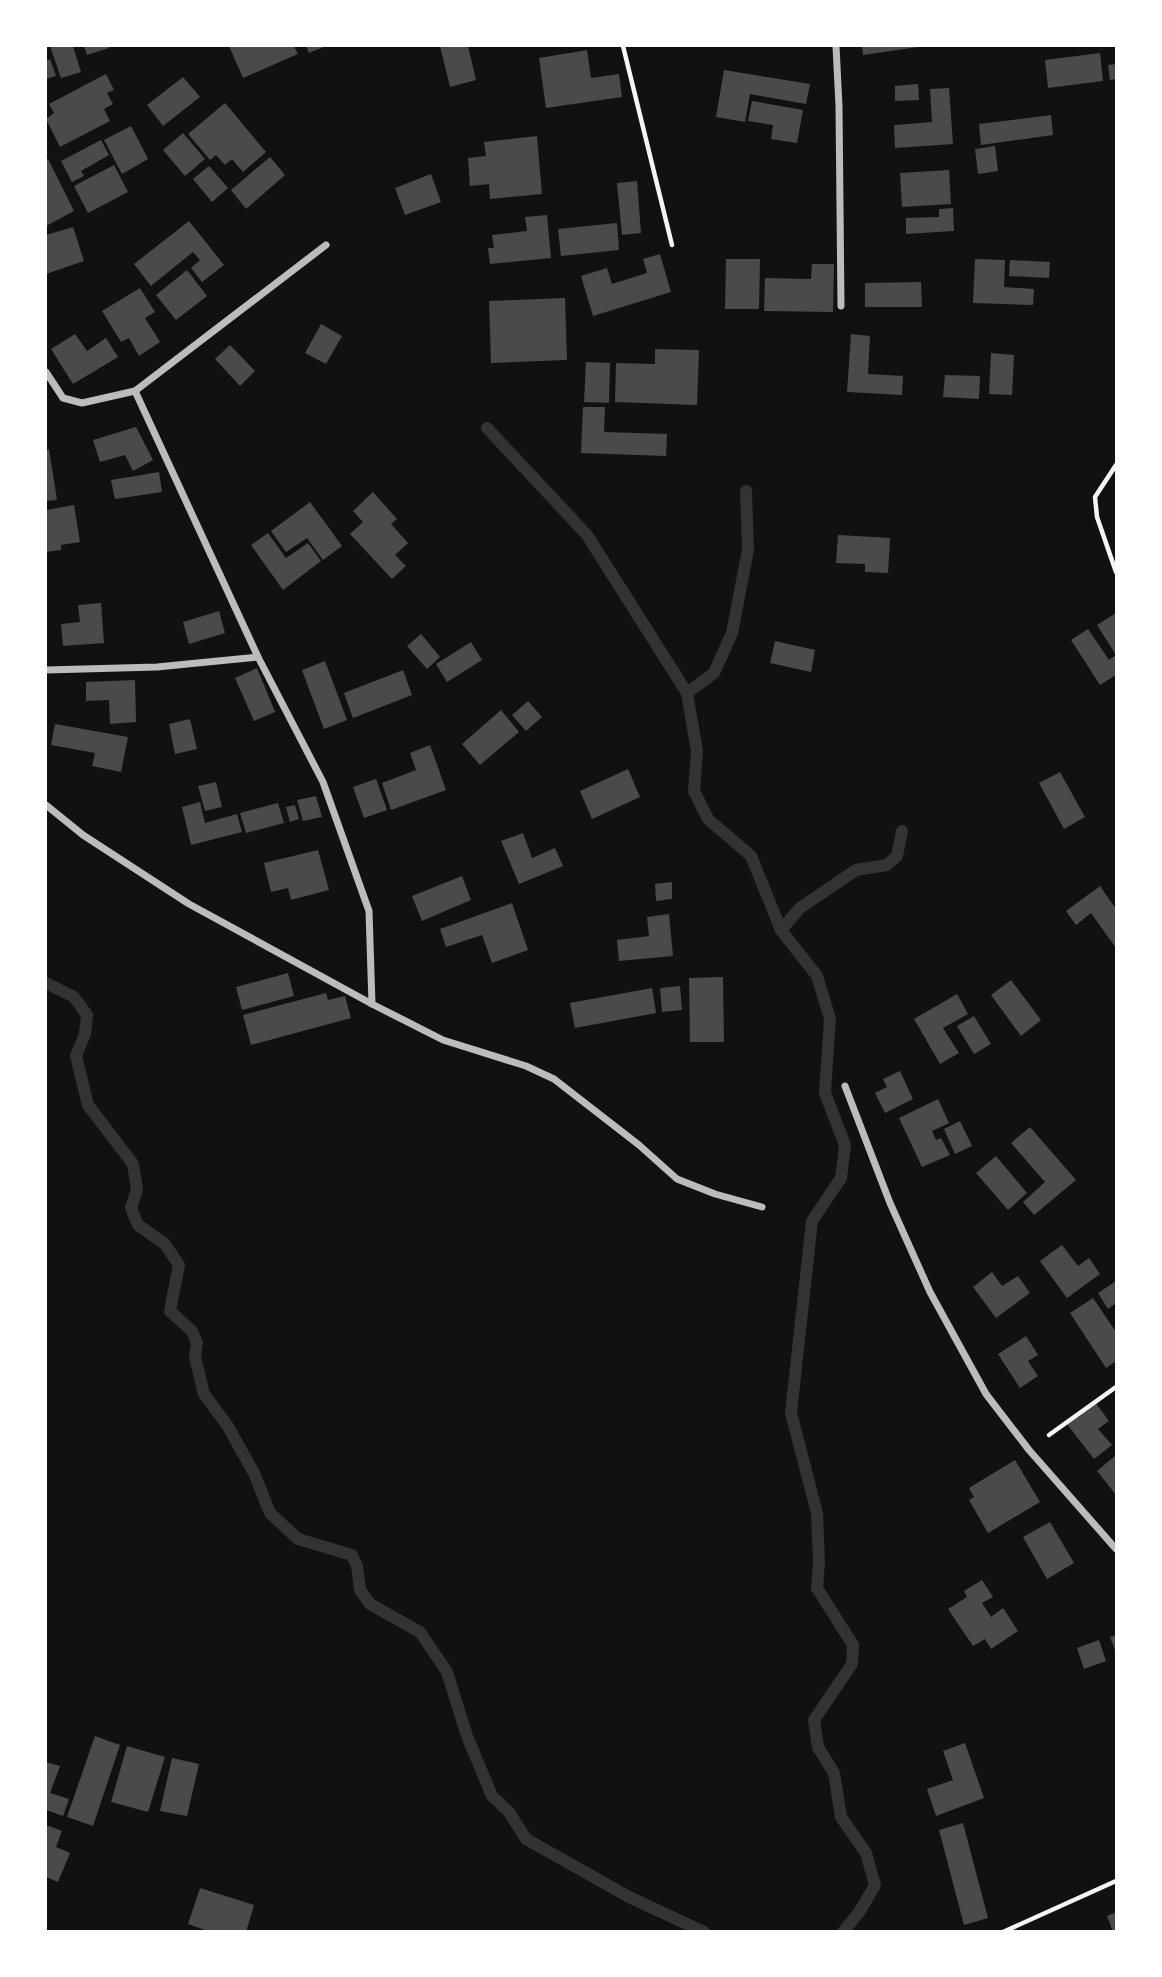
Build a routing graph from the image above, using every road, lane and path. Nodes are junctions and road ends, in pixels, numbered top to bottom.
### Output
1 (623, 46) edge
2 (836, 46) edge
3 (326, 245) dead end
4 (672, 245) dead end
5 (841, 306) dead end
6 (46, 372) edge
7 (135, 391) junction
8 (1116, 465) edge
9 (1116, 572) edge
10 (258, 657) junction
11 (46, 670) edge
12 (46, 804) edge
13 (372, 1004) junction
14 (845, 1086) dead end
15 (762, 1207) dead end
16 (1116, 1387) edge
17 (1029, 1450) junction
18 (1116, 1549) edge
19 (1116, 1881) edge
20 (1003, 1931) edge

1 - 4 path
2 - 5 street
3 - 7 street
6 - 7 street
7 - 10 street
8 - 9 path
10 - 11 street
10 - 13 street
12 - 13 street
13 - 15 street
14 - 17 street
16 - 17 path
17 - 18 street
19 - 20 path

